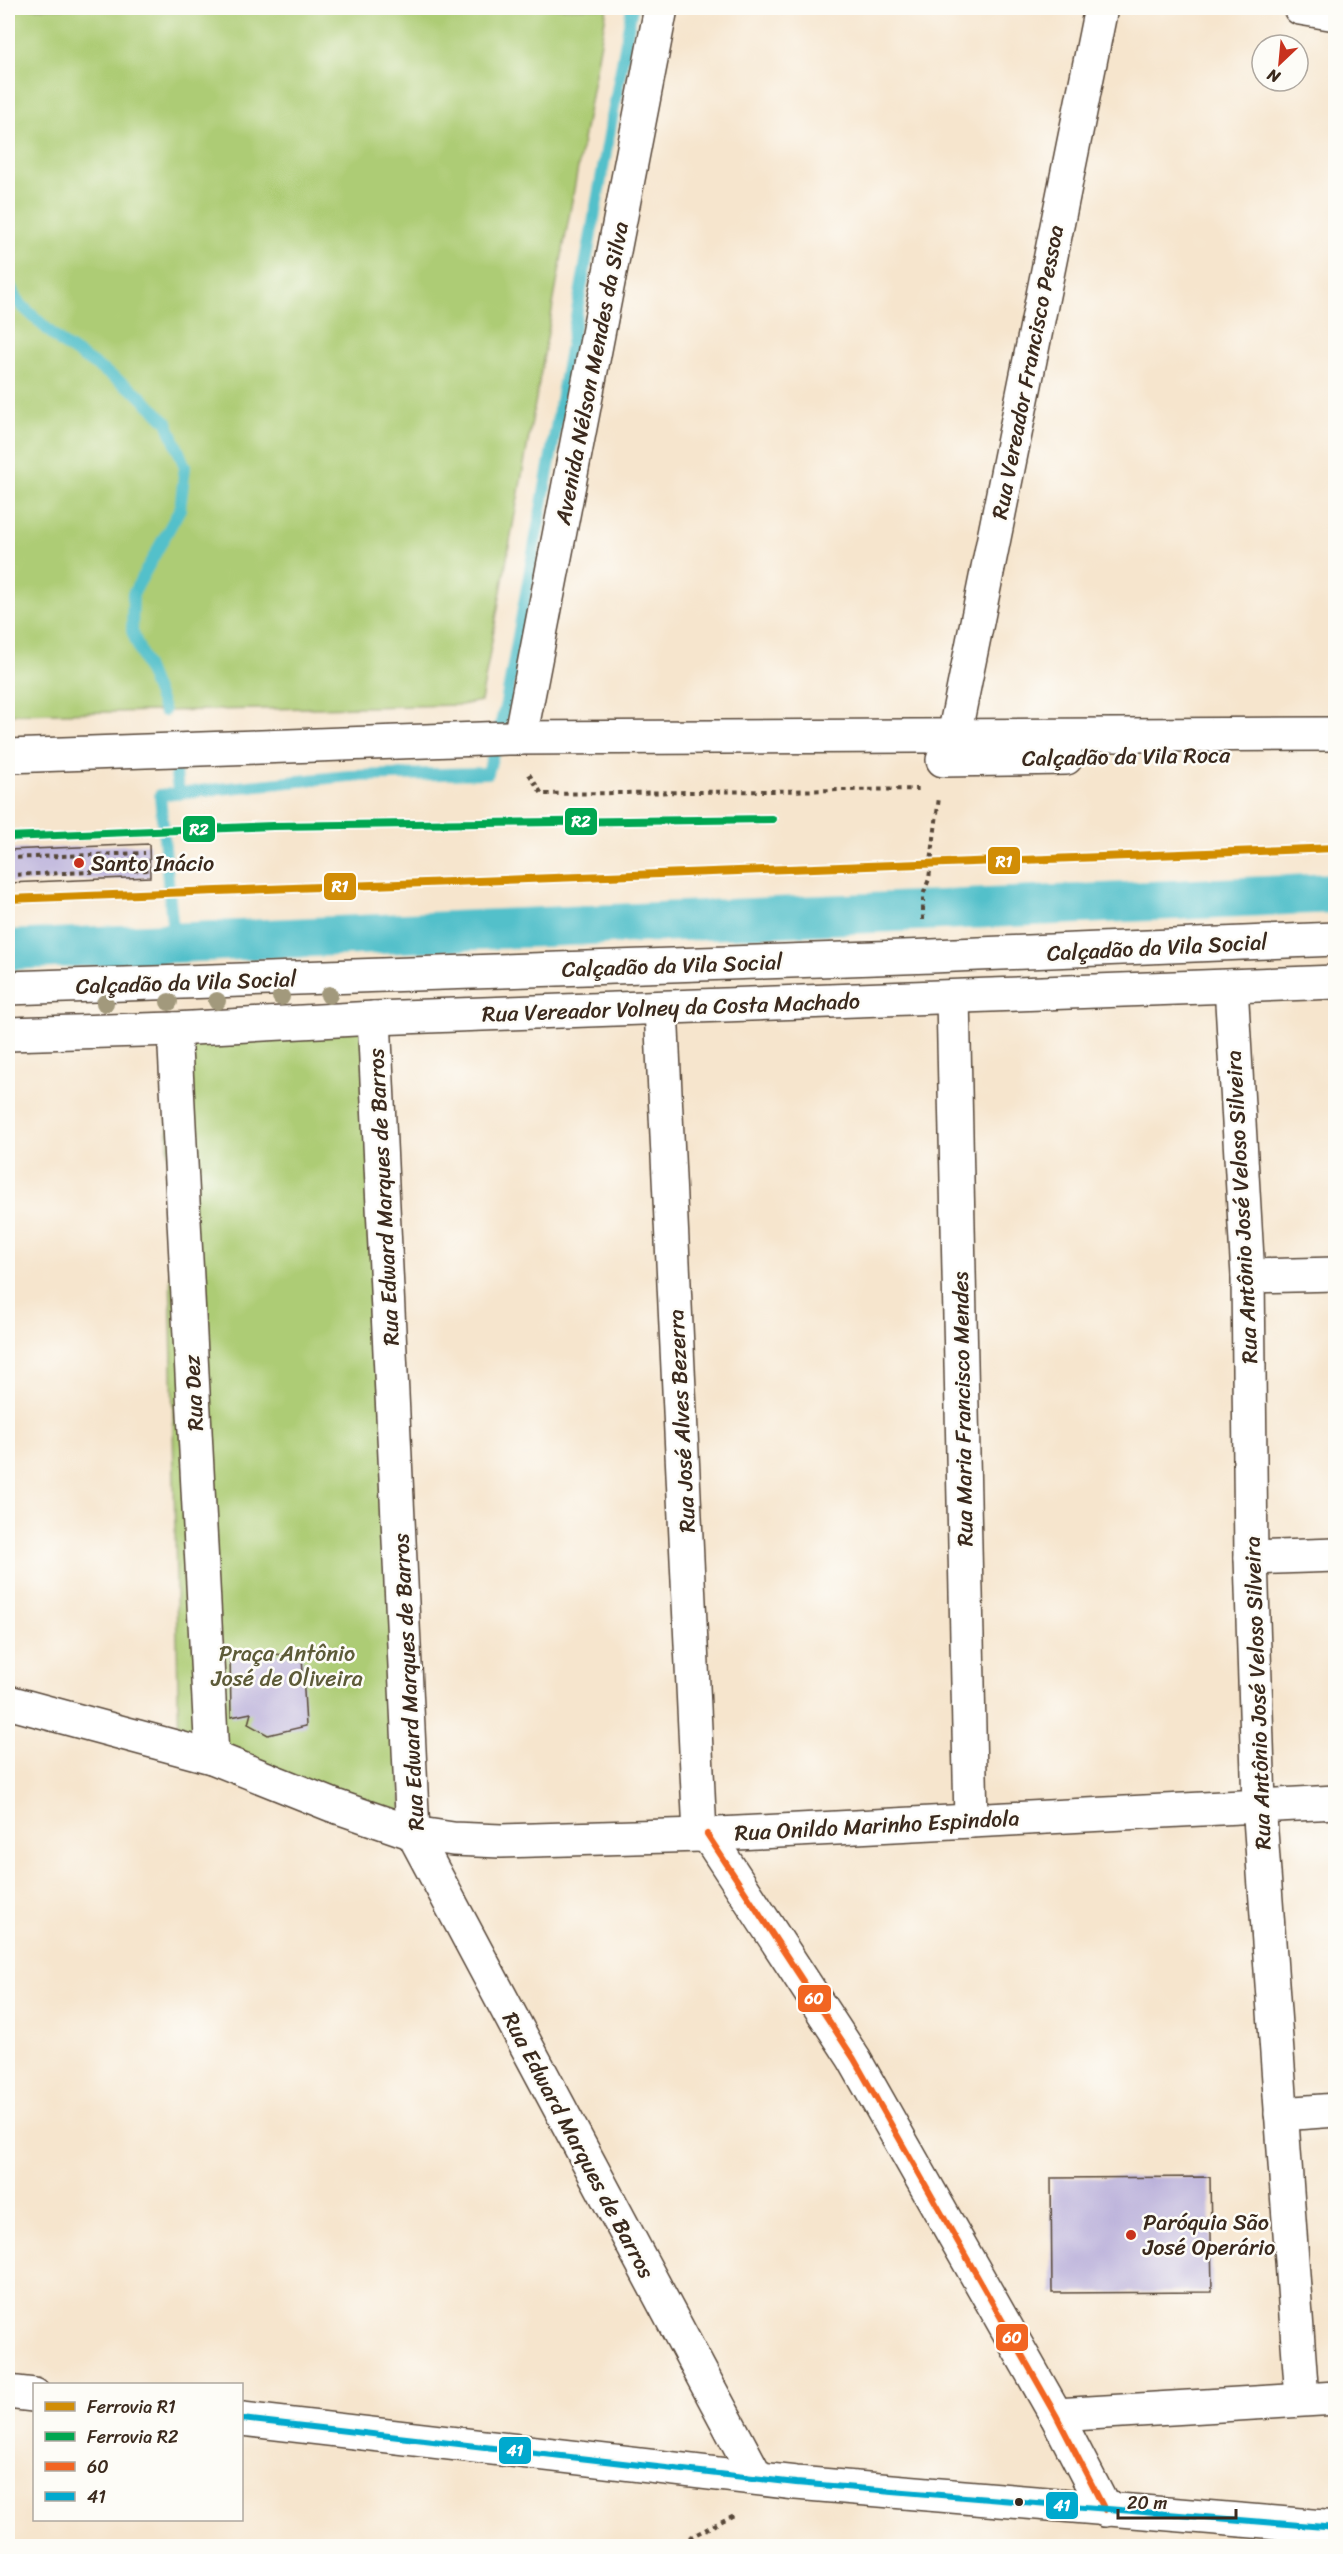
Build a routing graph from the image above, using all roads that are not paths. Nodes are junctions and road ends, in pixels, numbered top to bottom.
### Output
1 (662, 8) edge
2 (1101, 8) edge
3 (1300, 8) edge
4 (1335, 14) edge
5 (1335, 734) edge
6 (954, 736) junction
7 (503, 738) junction
8 (1335, 751) edge
9 (8, 756) edge
10 (1335, 939) edge
11 (1335, 982) edge
12 (1231, 986) junction
13 (8, 988) edge
14 (953, 997) junction
15 (661, 1008) junction
16 (374, 1018) junction
17 (174, 1029) junction
18 (8, 1034) edge
19 (1335, 1274) edge
20 (1248, 1276) junction
21 (1335, 1555) edge
22 (1251, 1558) junction
23 (8, 1702) edge
24 (212, 1757) junction
25 (1335, 1802) edge
26 (1259, 1804) junction
27 (971, 1821) junction
28 (413, 1833) junction
29 (704, 1834) junction
30 (1335, 2110) edge
31 (1281, 2114) junction
32 (8, 2392) edge
33 (33, 2395) edge
34 (1335, 2398) edge
35 (1302, 2399) junction
36 (1056, 2415) junction
37 (243, 2419) edge
38 (757, 2478) junction
39 (1105, 2510) junction
40 (1335, 2528) edge

1 - 7 street, Avenida Nélson Mendes da Silva
2 - 6 street, Rua Vereador Francisco Pessoa
3 - 4 street
5 - 6 street
6 - 7 street
6 - 8 street, Calçadão da Vila Roca
7 - 9 street
10 - 13 street, Calçadão da Vila Social
11 - 12 street, Rua Vereador Volney da Costa Machado
12 - 14 street, Rua Vereador Volney da Costa Machado
12 - 20 street, Rua Antônio José Veloso Silveira
14 - 15 street, Rua Vereador Volney da Costa Machado
14 - 27 street, Rua Maria Francisco Mendes
15 - 16 street, Rua Vereador Volney da Costa Machado
15 - 29 street, Rua José Alves Bezerra
16 - 17 street, Rua Vereador Volney da Costa Machado
16 - 28 street, Rua Edward Marques de Barros
17 - 18 street, Rua Vereador Volney da Costa Machado
17 - 24 street, Rua Dez
19 - 20 street
20 - 22 street, Rua Antônio José Veloso Silveira
21 - 22 street
22 - 26 street, Rua Antônio José Veloso Silveira
23 - 24 street, Rua Onildo Marinho Espindola
24 - 28 street, Rua Onildo Marinho Espindola
25 - 26 street, Rua Onildo Marinho Espindola
26 - 27 street, Rua Onildo Marinho Espindola
26 - 31 street, Rua Antônio José Veloso Silveira
27 - 29 street, Rua Onildo Marinho Espindola
28 - 29 street, Rua Onildo Marinho Espindola
28 - 38 street, Rua Edward Marques de Barros
29 - 36 street
30 - 31 street
31 - 35 street, Rua Antônio José Veloso Silveira
32 - 33 street
34 - 35 street
35 - 36 street
36 - 39 street
37 - 38 street
38 - 39 street
39 - 40 street

